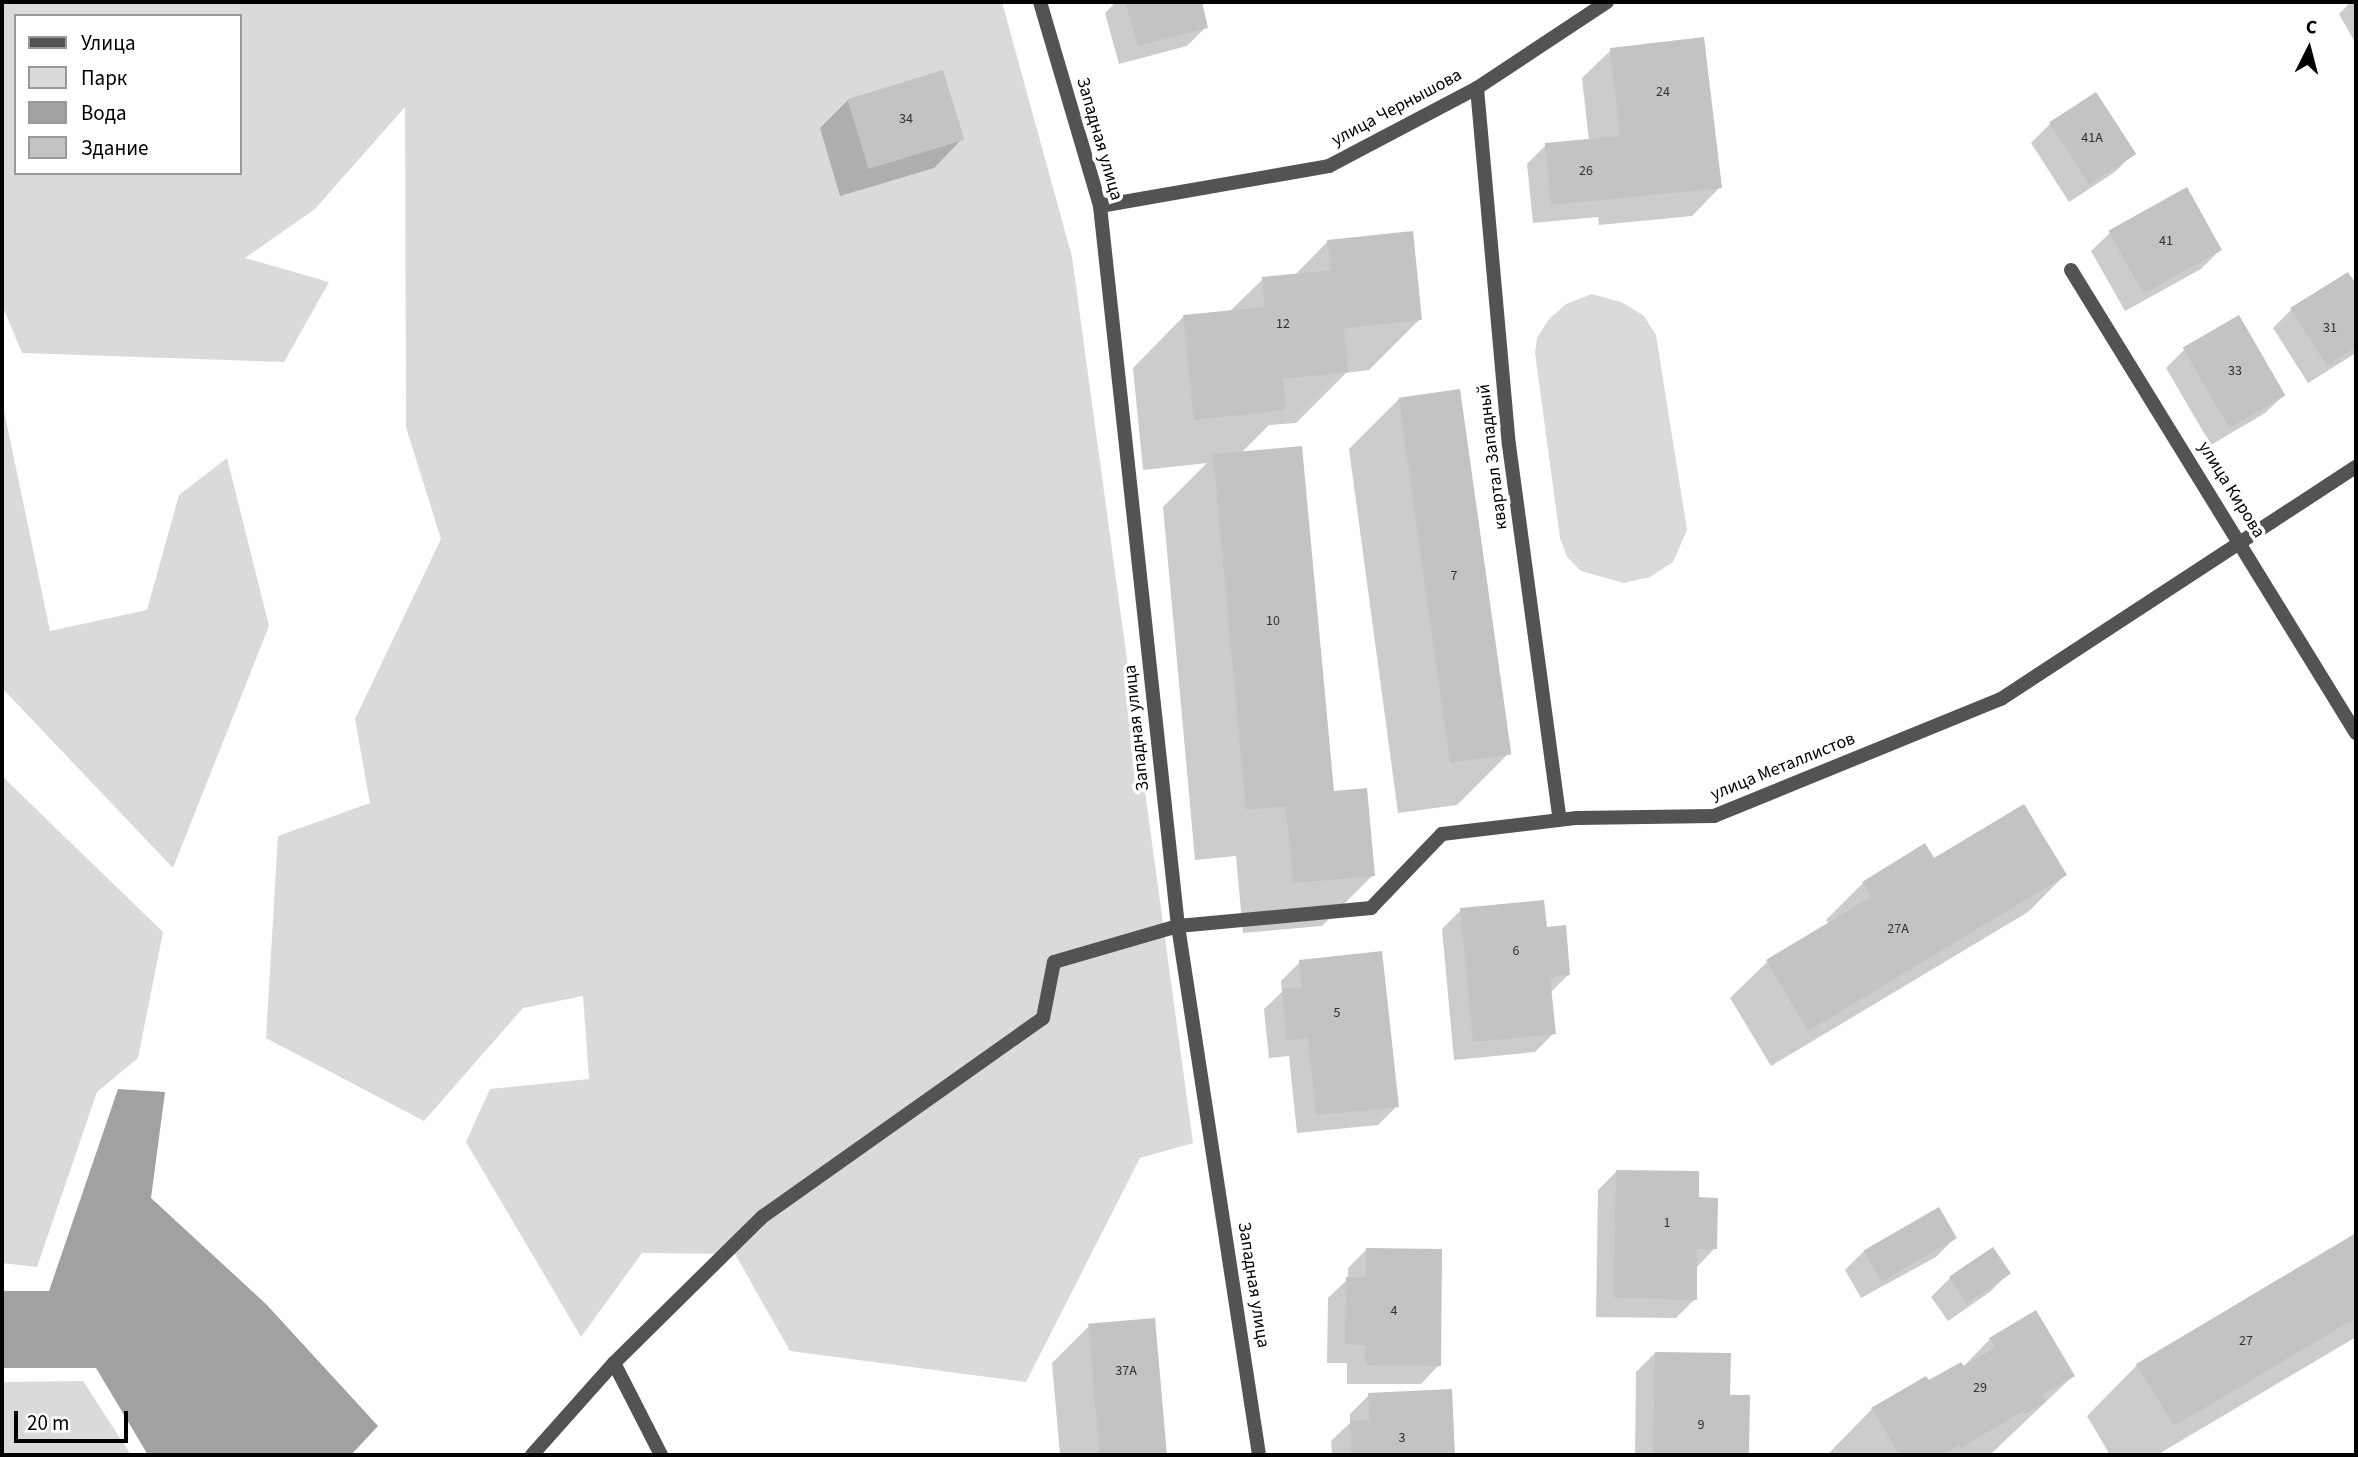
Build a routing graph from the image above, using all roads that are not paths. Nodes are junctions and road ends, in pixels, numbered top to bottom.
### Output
1 (1040, 2) edge
2 (1607, 2) edge
3 (1477, 88) junction
4 (1100, 206) junction
5 (2071, 270) dead end
6 (2356, 467) edge
7 (2241, 541) junction
8 (2356, 733) edge
9 (1560, 820) junction
10 (1178, 926) junction
11 (614, 1363) junction
12 (533, 1455) edge
13 (661, 1455) edge
14 (1259, 1455) edge

1 - 4 street, Западная улица
2 - 3 street, улица Чернышова
3 - 4 street, улица Чернышова
3 - 9 street, квартал Западный
4 - 10 street, Западная улица
5 - 7 street, улица Кирова
6 - 7 street, улица Металлистов
7 - 8 street, улица Кирова
7 - 9 street, улица Металлистов
9 - 10 street, улица Металлистов
10 - 11 street, улица Металлистов
10 - 14 street, Западная улица
11 - 12 street
11 - 13 street

